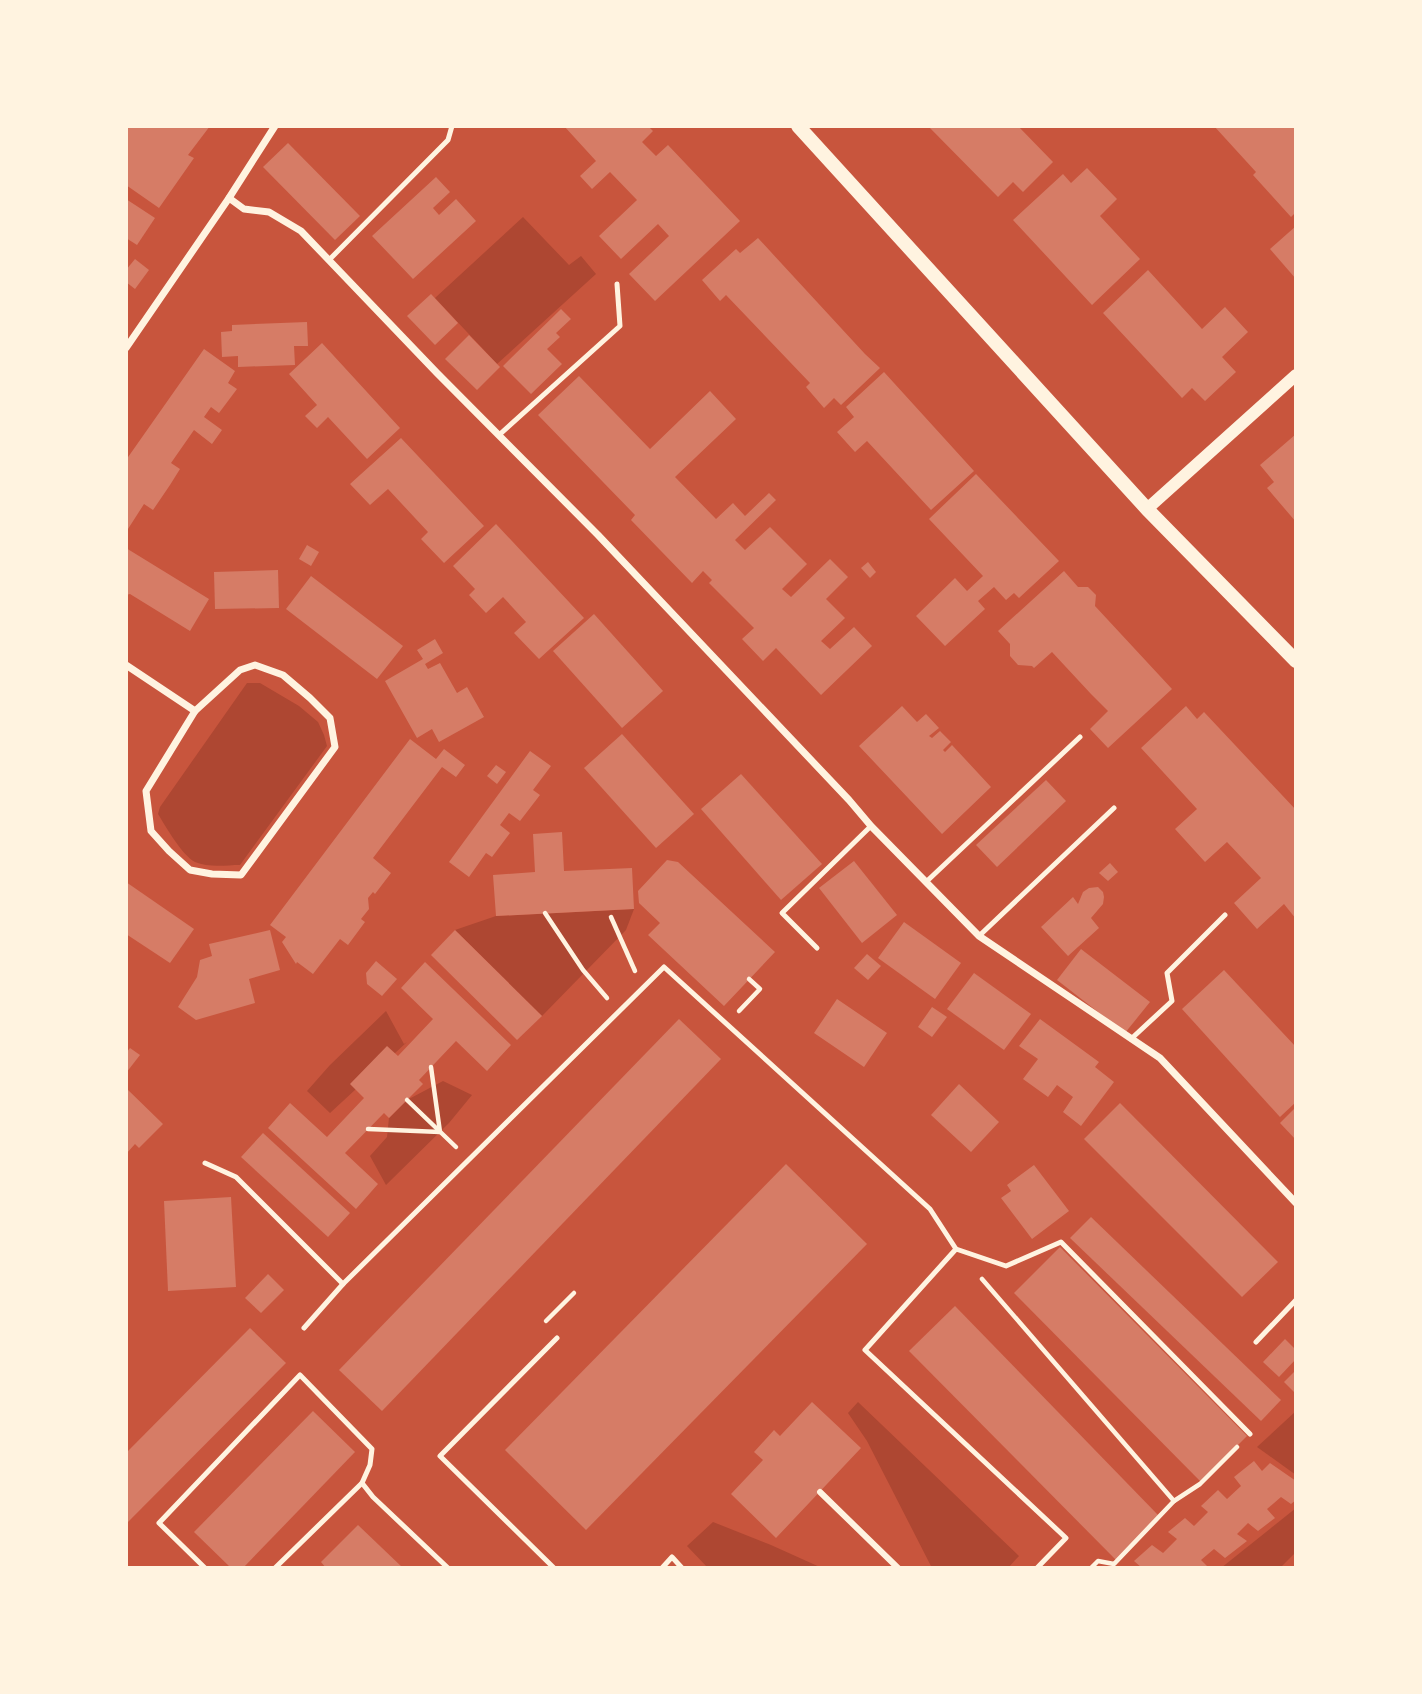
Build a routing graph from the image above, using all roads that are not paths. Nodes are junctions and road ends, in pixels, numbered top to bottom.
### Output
1 (275, 126) edge
2 (452, 126) edge
3 (798, 126) edge
4 (229, 198) junction
5 (329, 260) junction
6 (617, 284) dead end
7 (126, 348) edge
8 (1296, 374) edge
9 (499, 435) junction
10 (1147, 509) junction
11 (1296, 661) edge
12 (126, 665) edge
13 (195, 710) junction
14 (1080, 737) dead end
15 (1114, 808) dead end
16 (871, 826) junction
17 (926, 881) junction
18 (1226, 915) dead end
19 (979, 936) junction
20 (817, 948) dead end
21 (1131, 1039) junction
22 (205, 1163) dead end
23 (1296, 1203) edge
24 (956, 1249) junction
25 (343, 1284) junction
26 (1296, 1300) edge
27 (303, 1328) dead end
28 (557, 1338) dead end
29 (1256, 1342) dead end
30 (1250, 1434) road end
31 (362, 1483) junction
32 (820, 1492) dead end
33 (205, 1568) edge
34 (275, 1568) edge
35 (448, 1568) edge
36 (554, 1568) edge
37 (662, 1568) edge
38 (682, 1568) edge
39 (898, 1568) edge
40 (1037, 1568) edge

1 - 4 street
2 - 5 lane
3 - 10 main road
4 - 5 street
4 - 7 street
5 - 9 street
6 - 9 lane
8 - 10 street
9 - 16 street
10 - 11 main road
12 - 13 street
13 - 13 street
14 - 17 lane
15 - 19 lane
16 - 17 street
16 - 20 lane
17 - 19 street
18 - 21 lane
19 - 21 street
21 - 23 street
22 - 25 lane
24 - 25 lane
24 - 30 lane
24 - 40 lane
25 - 27 lane
26 - 29 lane
28 - 36 lane
31 - 33 lane
31 - 34 lane
31 - 35 lane
32 - 39 street
37 - 38 lane

